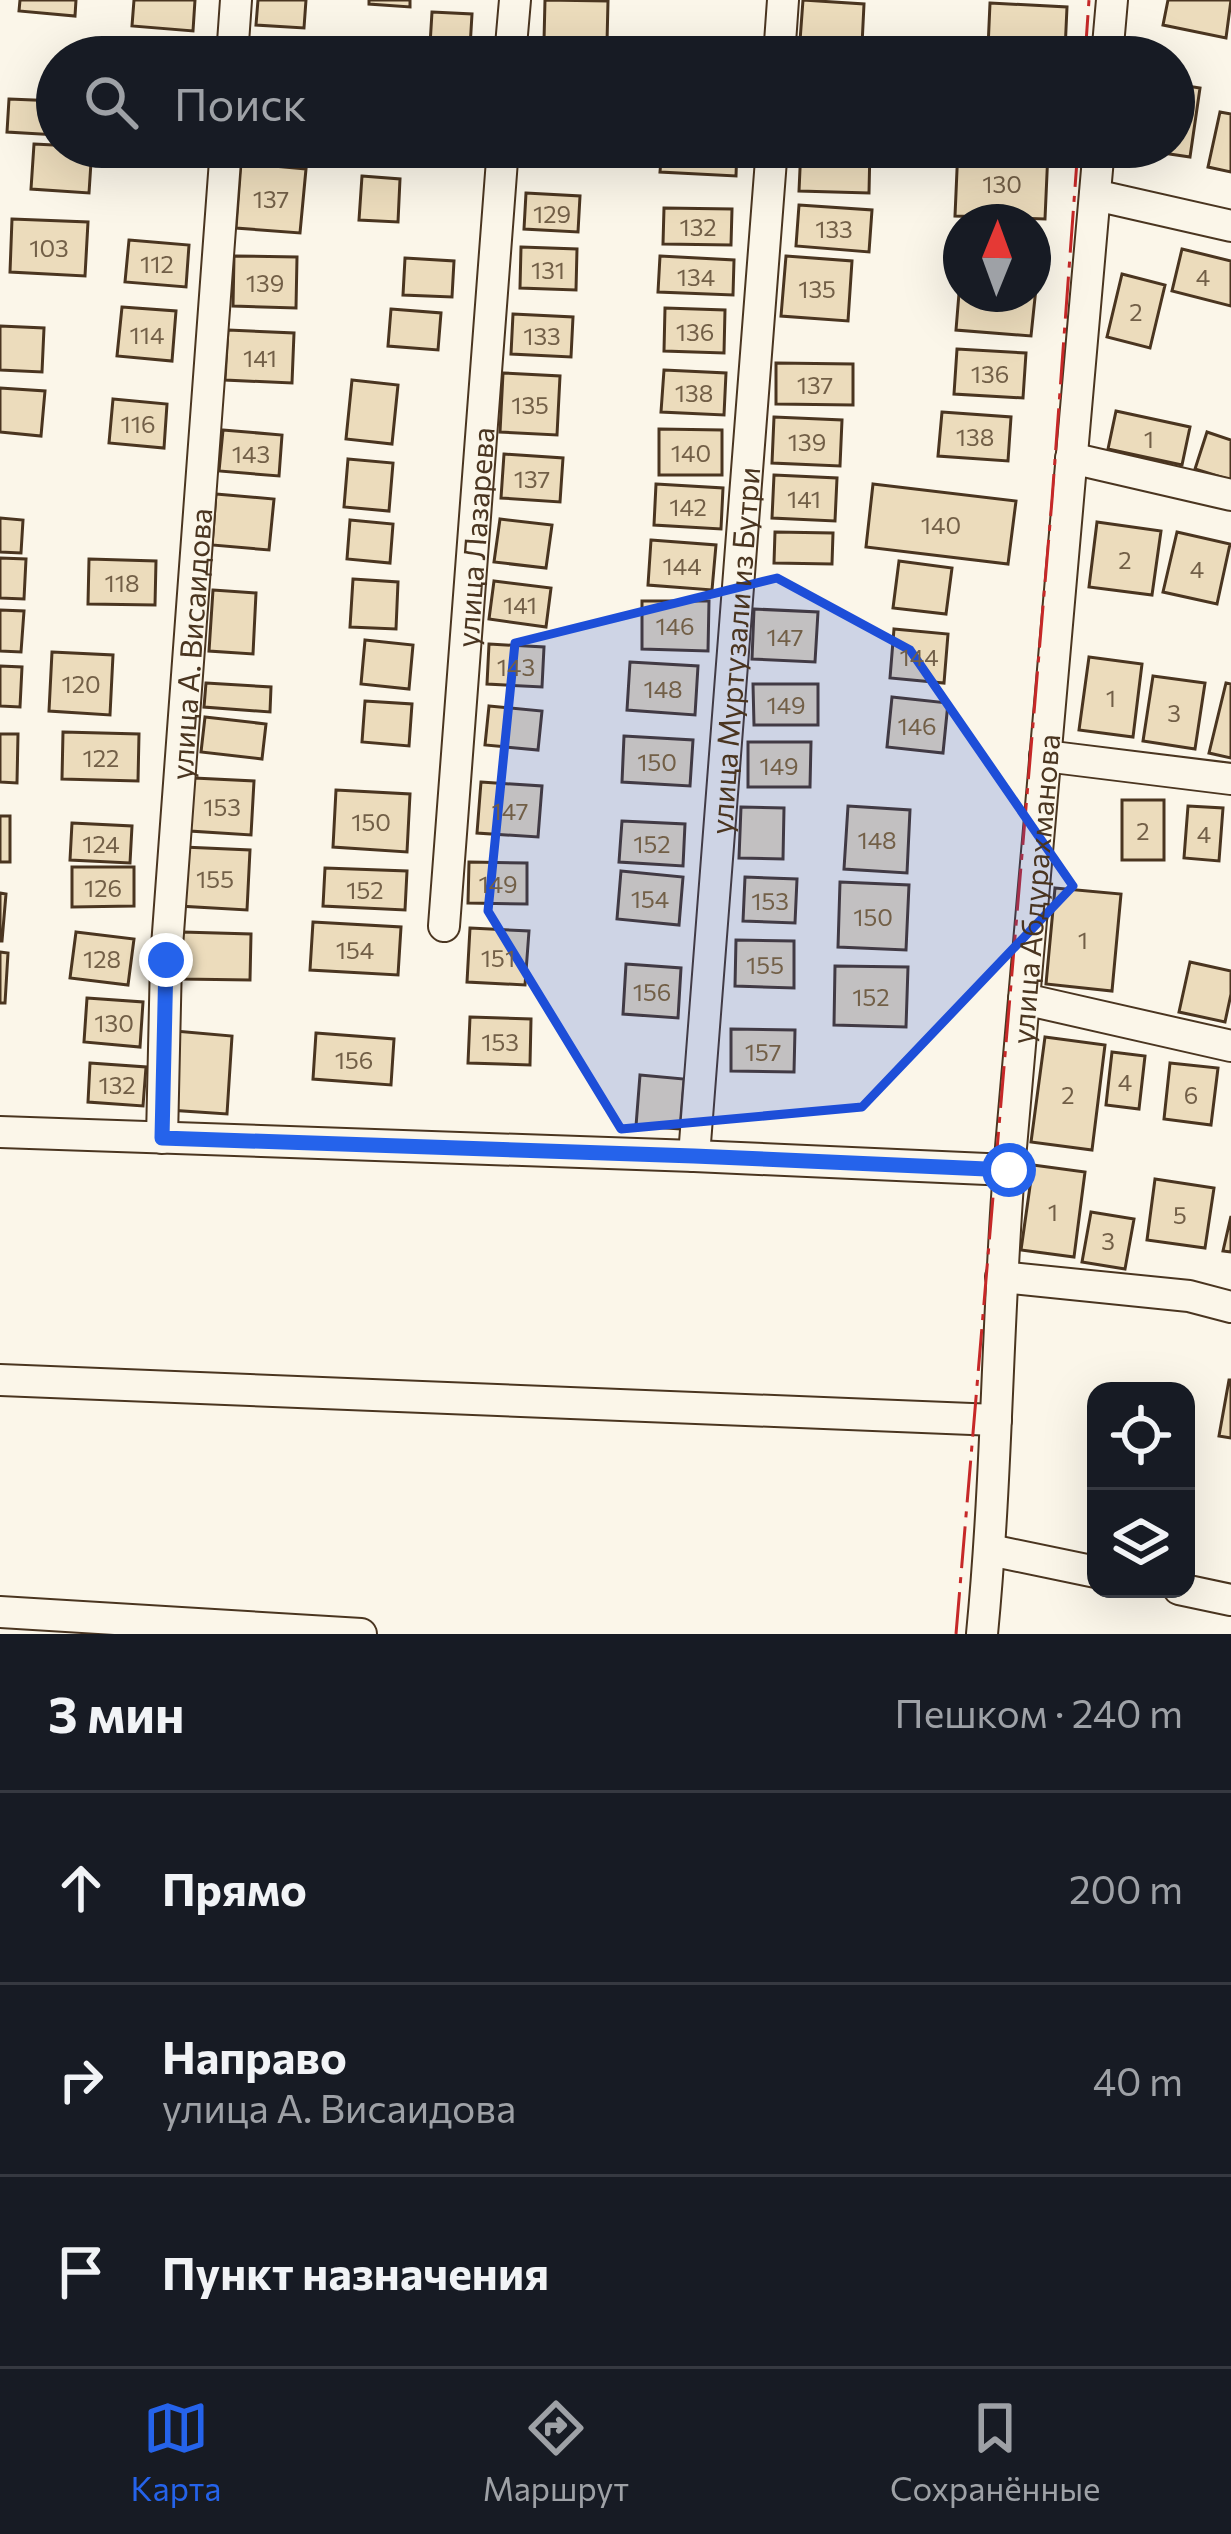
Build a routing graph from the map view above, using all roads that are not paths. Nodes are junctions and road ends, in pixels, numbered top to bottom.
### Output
1 (236, 0) edge
2 (515, 0) edge
3 (783, 0) edge
4 (1112, 0) edge
5 (233, 36) edge
6 (512, 36) edge
7 (780, 36) edge
8 (1109, 36) edge
9 (224, 168) edge
10 (501, 168) edge
11 (770, 168) edge
12 (1097, 168) edge
13 (1095, 195) junction
14 (1231, 226) edge
15 (1071, 458) junction
16 (1231, 495) edge
17 (1045, 756) junction
18 (1231, 779) edge
19 (444, 926) dead end
20 (1024, 999) junction
21 (1231, 1046) edge
22 (0, 1132) edge
23 (162, 1138) junction
24 (694, 1156) junction
25 (1009, 1170) junction
26 (1001, 1277) junction
27 (1231, 1307) edge
28 (0, 1379) edge
29 (995, 1420) junction
30 (990, 1550) junction
31 (1087, 1570) edge
32 (1195, 1592) edge
33 (1231, 1600) edge
34 (0, 1612) edge
35 (361, 1634) edge
36 (982, 1634) edge

1 - 5 street
2 - 6 street
3 - 7 street
4 - 8 street
9 - 23 street, улица А. Висаидова
10 - 19 street, улица Лазарева
11 - 24 street, улица Муртузали из Бутри
12 - 13 street, улица Абдурахманова
13 - 14 street
13 - 15 street, улица Абдурахманова
15 - 16 street
15 - 17 street, улица Абдурахманова
17 - 18 street
17 - 20 street, улица Абдурахманова
20 - 21 street
20 - 25 street, улица Абдурахманова
22 - 23 street
23 - 24 street
24 - 25 street
25 - 26 street, улица Абдурахманова
26 - 27 street
26 - 29 street, улица Абдурахманова
28 - 29 street
29 - 30 street, улица Абдурахманова
30 - 31 street
30 - 36 street, улица Абдурахманова
32 - 33 street
34 - 35 street

